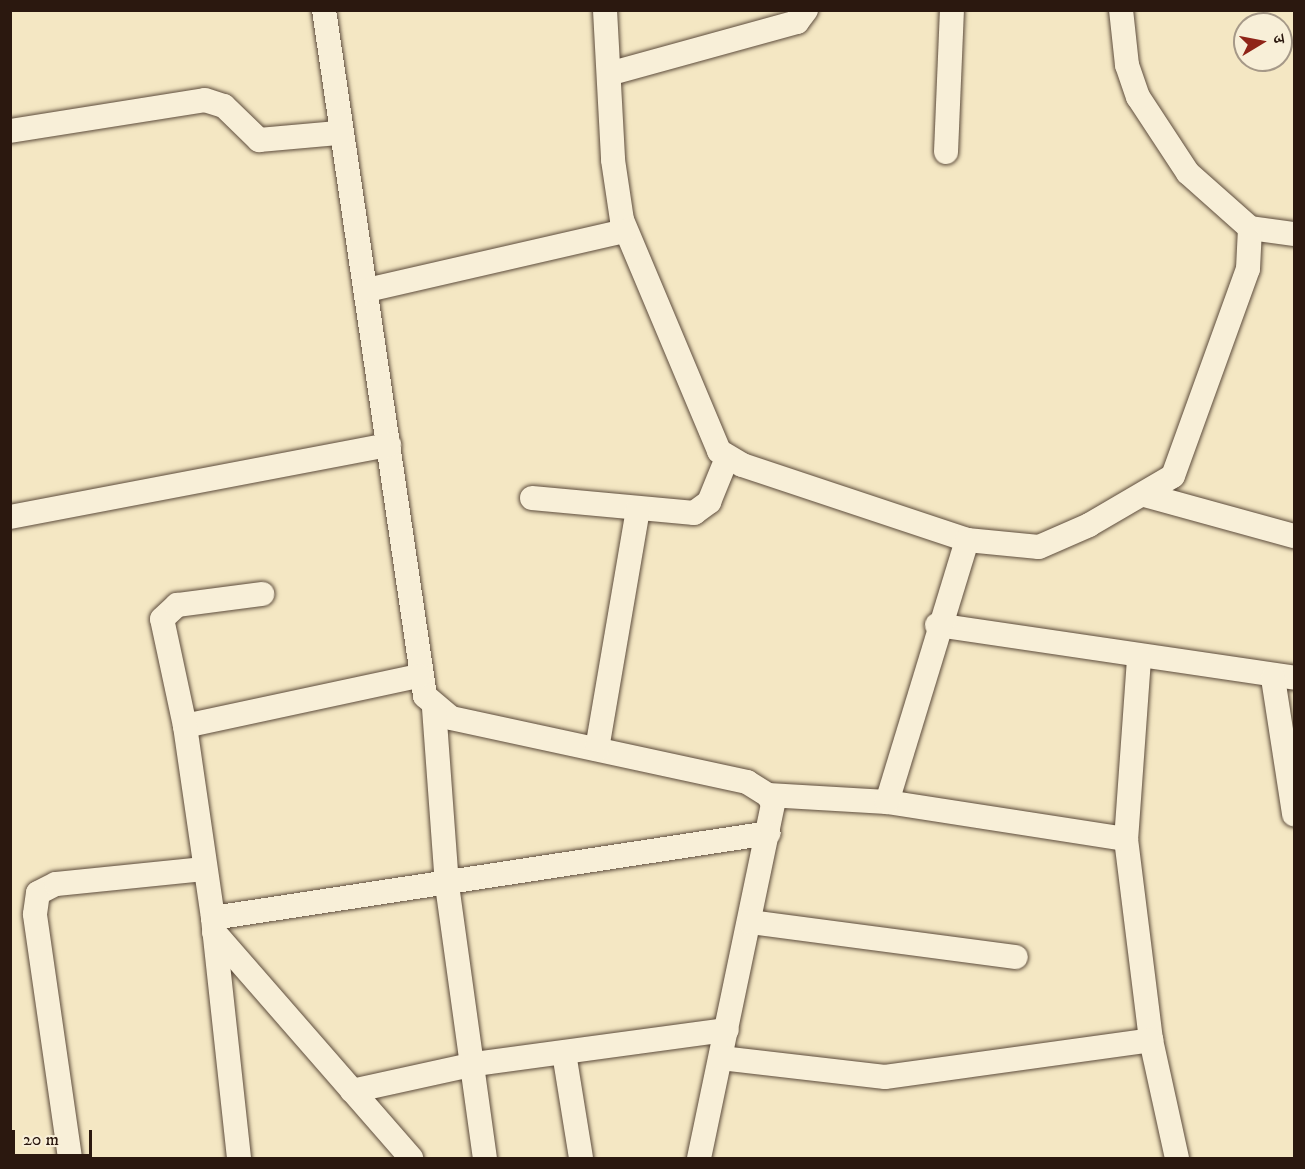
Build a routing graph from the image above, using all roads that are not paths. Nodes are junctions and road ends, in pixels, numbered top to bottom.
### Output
1 (324, 10) edge
2 (605, 10) edge
3 (806, 10) edge
4 (952, 10) edge
5 (1121, 10) edge
6 (612, 73) junction
7 (10, 131) edge
8 (339, 133) junction
9 (946, 152) dead end
10 (1250, 228) junction
11 (625, 231) junction
12 (1294, 234) edge
13 (367, 290) junction
14 (389, 446) junction
15 (727, 458) junction
16 (1145, 495) junction
17 (532, 498) dead end
18 (638, 508) junction
19 (10, 516) edge
20 (1294, 536) edge
21 (967, 540) junction
22 (262, 594) dead end
23 (937, 625) junction
24 (1139, 659) junction
25 (419, 676) junction
26 (1284, 678) edge
27 (434, 708) junction
28 (185, 726) junction
29 (597, 749) junction
30 (768, 795) junction
31 (887, 802) junction
32 (1294, 814) edge
33 (769, 833) junction
34 (1126, 839) junction
35 (204, 869) junction
36 (447, 885) junction
37 (750, 922) junction
38 (214, 925) junction
39 (1016, 957) dead end
40 (727, 1030) junction
41 (1151, 1040) junction
42 (564, 1053) junction
43 (721, 1058) junction
44 (475, 1064) junction
45 (352, 1091) junction
46 (70, 1158) edge
47 (239, 1158) edge
48 (411, 1158) edge
49 (484, 1158) edge
50 (581, 1158) edge
51 (699, 1158) edge
52 (1177, 1158) edge

1 - 8 street
2 - 6 street
3 - 6 street
4 - 9 street
5 - 10 street
6 - 11 street
7 - 8 street
8 - 13 street
10 - 12 street
10 - 16 street
11 - 13 street
11 - 15 street
13 - 14 street
14 - 19 street
14 - 25 street
15 - 18 street
15 - 21 street
16 - 20 street
16 - 21 street
17 - 18 street
18 - 29 street
21 - 23 street
22 - 28 street
23 - 24 street
23 - 31 street
24 - 26 street
24 - 34 street
25 - 27 street
25 - 28 street
26 - 32 street
27 - 29 street
27 - 36 street
28 - 35 street
29 - 30 street
30 - 31 street
30 - 33 street
31 - 34 street
33 - 36 street
33 - 37 street
34 - 41 street
35 - 38 street
35 - 46 street
36 - 38 street
36 - 44 street
37 - 39 street
37 - 40 street
38 - 45 street
38 - 47 street
40 - 42 street
40 - 43 street
41 - 43 street
41 - 52 street
42 - 44 street
42 - 50 street
43 - 51 street
44 - 45 street
44 - 49 street
45 - 48 street

